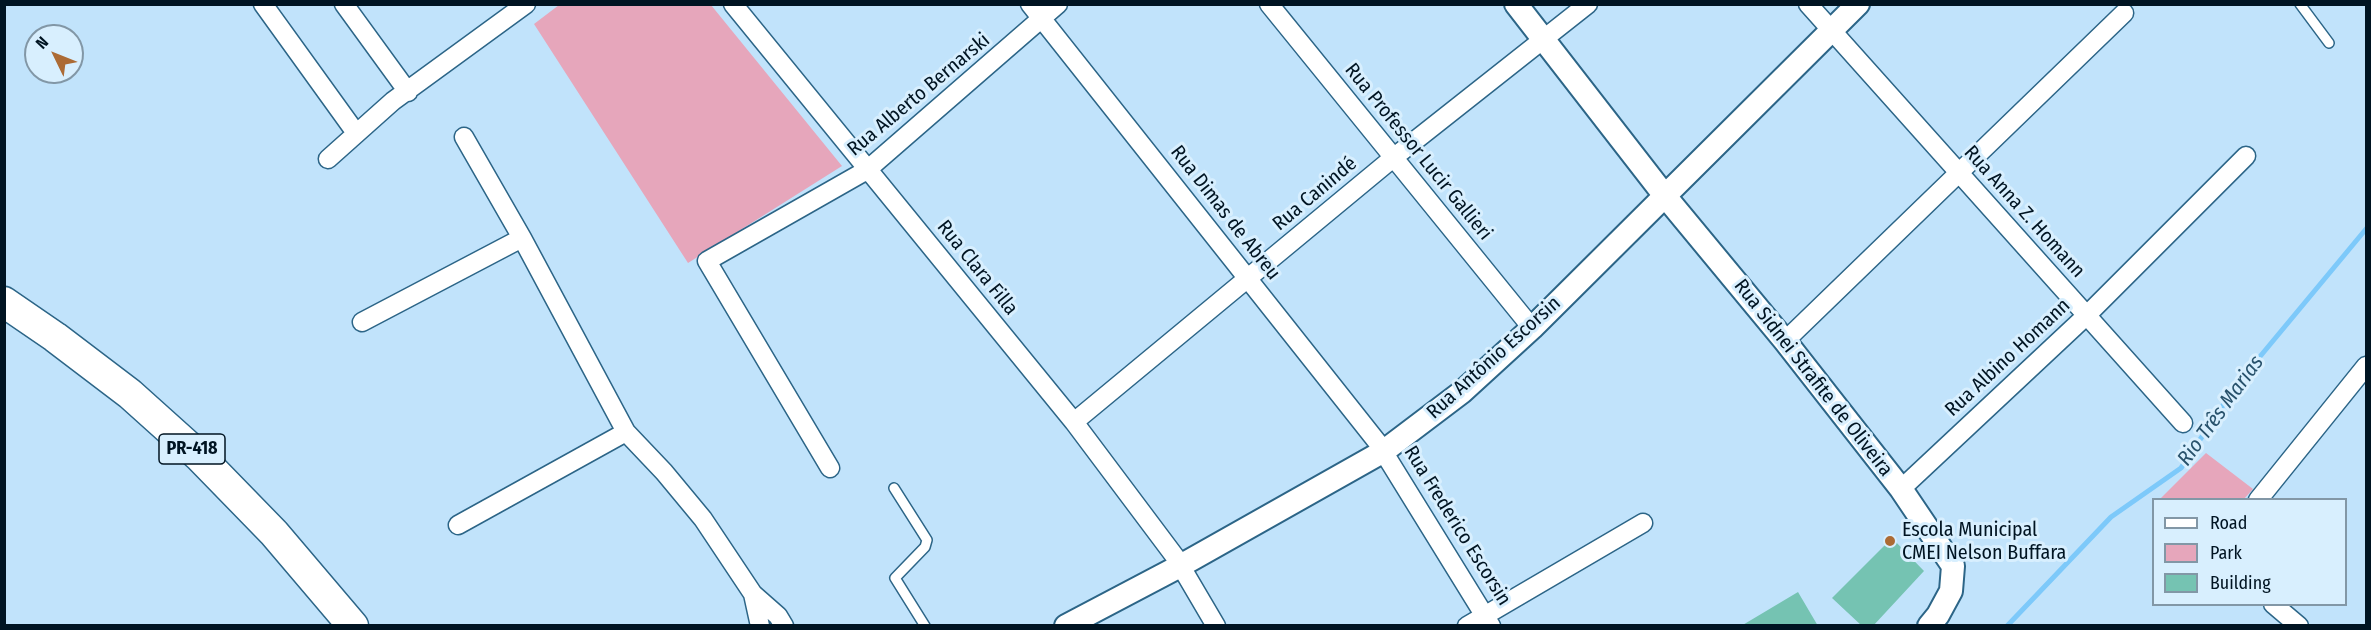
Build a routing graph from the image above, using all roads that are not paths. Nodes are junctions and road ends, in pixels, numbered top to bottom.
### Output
1 (263, 4) edge
2 (344, 4) edge
3 (526, 4) edge
4 (733, 4) edge
5 (1030, 4) edge
6 (1058, 4) edge
7 (1269, 4) edge
8 (1516, 4) edge
9 (1588, 4) edge
10 (1808, 4) edge
11 (1858, 4) edge
12 (2300, 4) edge
13 (2124, 13) dead end
14 (1042, 19) junction
15 (1831, 32) junction
16 (1543, 39) junction
17 (2329, 43) dead end
18 (408, 92) junction
19 (356, 133) junction
20 (464, 137) dead end
21 (2246, 156) dead end
22 (1393, 158) junction
23 (328, 159) dead end
24 (867, 170) junction
25 (1959, 172) junction
26 (1665, 196) junction
27 (522, 238) junction
28 (1248, 278) junction
29 (4, 302) edge
30 (2087, 315) junction
31 (362, 322) dead end
32 (1532, 328) junction
33 (1785, 341) junction
34 (2367, 366) edge
35 (1074, 422) junction
36 (2183, 423) dead end
37 (626, 432) junction
38 (1384, 450) junction
39 (830, 468) dead end
40 (894, 488) dead end
41 (1900, 489) junction
42 (2260, 498) edge
43 (1643, 523) dead end
44 (458, 525) dead end
45 (1180, 566) junction
46 (753, 594) junction
47 (2275, 606) edge
48 (1488, 620) edge
49 (781, 621) edge
50 (758, 625) edge
51 (353, 626) edge
52 (925, 626) edge
53 (1066, 626) edge
54 (1216, 626) edge
55 (1467, 626) edge
56 (1929, 626) edge
57 (2299, 626) edge

1 - 19 street
2 - 18 street
3 - 18 street
4 - 24 street, Rua Clara Filla
5 - 14 street, Rua Dimas de Abreu
6 - 14 street, Rua Alberto Bernarski
7 - 22 street, Rua Professor Lucir Gallieri
8 - 16 street, Rua Sidnei Strafite de Oliveira
9 - 16 street, Rua Canindé
10 - 15 street, Rua Anna Z. Homann
11 - 15 street, Rua Antônio Escorsin
12 - 17 lane
13 - 25 street
14 - 24 street, Rua Alberto Bernarski
14 - 28 street, Rua Dimas de Abreu
15 - 25 street, Rua Anna Z. Homann
15 - 26 street, Rua Antônio Escorsin
16 - 22 street, Rua Canindé
16 - 26 street, Rua Sidnei Strafite de Oliveira
18 - 19 street
19 - 23 street
20 - 27 street
21 - 30 street, Rua Albino Homann
22 - 28 street, Rua Canindé
22 - 32 street, Rua Professor Lucir Gallieri
24 - 35 street, Rua Clara Filla
24 - 39 street, Rua Alberto Bernarski
25 - 30 street, Rua Anna Z. Homann
25 - 33 street
26 - 32 street, Rua Antônio Escorsin
26 - 33 street, Rua Sidnei Strafite de Oliveira
27 - 31 street
27 - 37 street
28 - 35 street, Rua Canindé
28 - 38 street, Rua Dimas de Abreu
29 - 51 highway, PR-418
30 - 36 street, Rua Anna Z. Homann
30 - 41 street, Rua Albino Homann
32 - 38 street, Rua Antônio Escorsin
33 - 41 street, Rua Sidnei Strafite de Oliveira
34 - 42 street
35 - 45 street, Rua Clara Filla
37 - 44 street
37 - 46 street
38 - 45 street, Rua Antônio Escorsin
38 - 48 street, Rua Frederico Escorsin
40 - 52 lane
41 - 56 street, Rua Sidnei Strafite de Oliveira
43 - 48 street
45 - 53 street, Rua Antônio Escorsin
45 - 54 street, Rua Clara Filla
46 - 49 street
46 - 50 street
47 - 57 street
48 - 55 street
49 - 50 street

